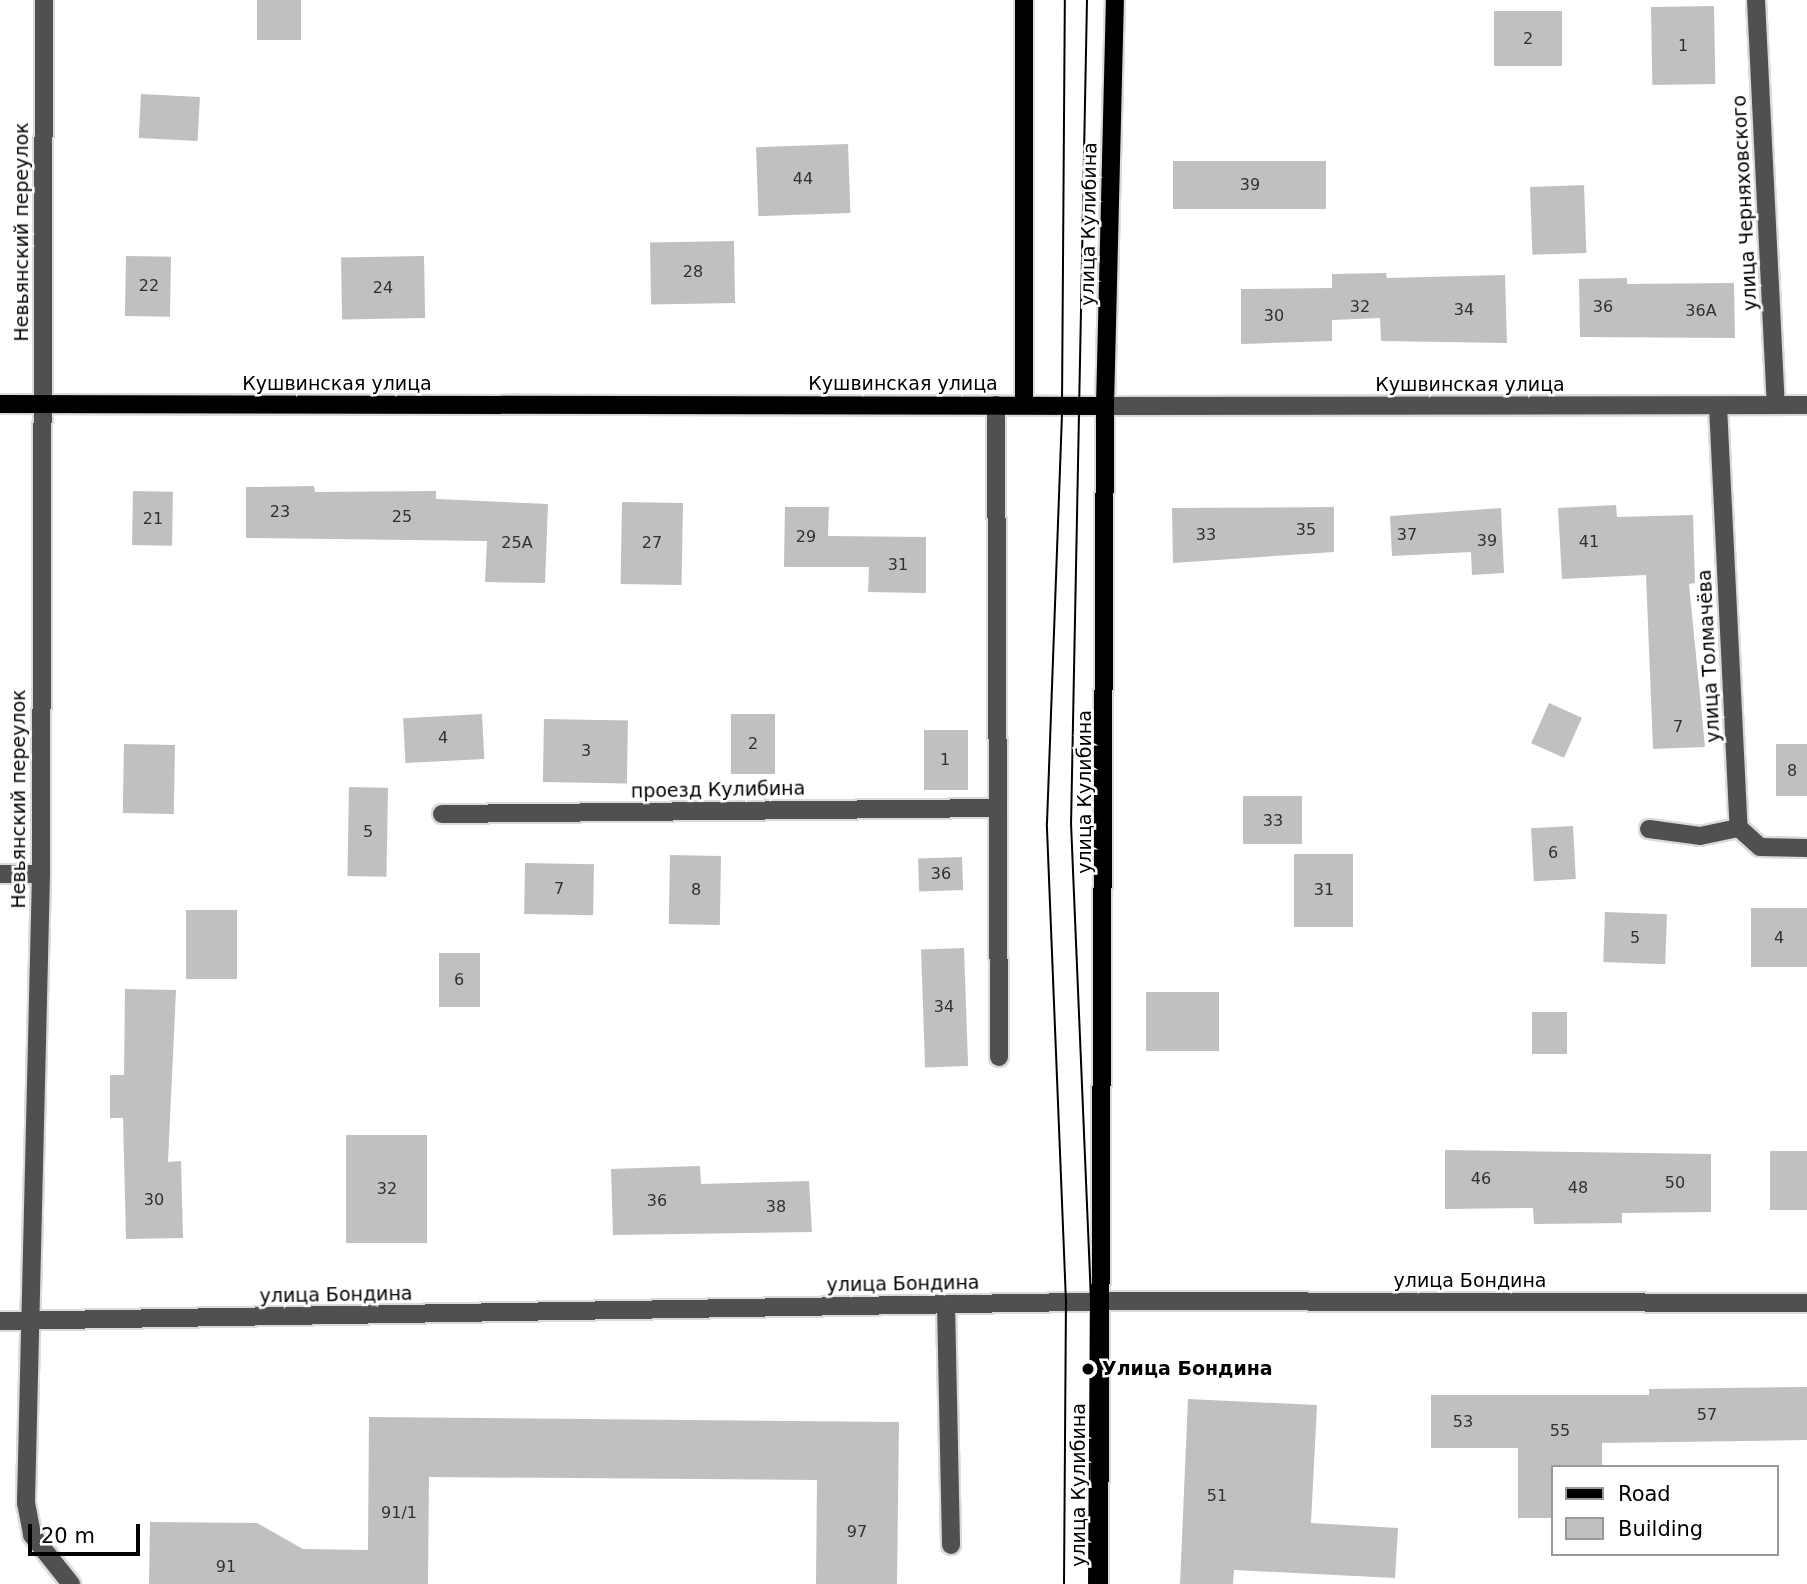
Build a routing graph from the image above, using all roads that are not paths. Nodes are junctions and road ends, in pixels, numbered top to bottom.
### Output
1 (44, 0) edge
2 (1024, 0) edge
3 (1115, 0) edge
4 (1756, 0) edge
5 (0, 404) edge
6 (42, 405) junction
7 (996, 405) junction
8 (1024, 405) junction
9 (1776, 405) junction
10 (1807, 405) edge
11 (1105, 406) junction
12 (1718, 406) junction
13 (993, 808) junction
14 (442, 814) dead end
15 (1739, 828) junction
16 (1649, 829) dead end
17 (1807, 848) edge
18 (0, 874) edge
19 (41, 874) junction
20 (999, 1057) dead end
21 (1100, 1301) junction
22 (1807, 1303) edge
23 (946, 1304) junction
24 (0, 1321) edge
25 (28, 1321) junction
26 (951, 1545) dead end
27 (71, 1584) edge
28 (1099, 1584) edge

1 - 6 street, Невьянский переулок
2 - 8 main road
3 - 11 main road, улица Кулибина
4 - 9 street, улица Черняховского
5 - 6 main road, Кушвинская улица
6 - 7 main road, Кушвинская улица
6 - 19 street, Невьянский переулок
7 - 8 main road, Кушвинская улица
7 - 13 street
8 - 11 main road, Кушвинская улица
9 - 10 street, Кушвинская улица
9 - 12 street, Кушвинская улица
11 - 12 street, Кушвинская улица
11 - 21 main road, улица Кулибина
12 - 15 street, улица Толмачёва
13 - 14 street, проезд Кулибина
13 - 20 street
15 - 16 street
15 - 17 street
18 - 19 street
19 - 25 street, Невьянский переулок
21 - 22 street, улица Бондина
21 - 23 street, улица Бондина
21 - 28 main road, улица Кулибина
23 - 25 street, улица Бондина
23 - 26 street
24 - 25 street, улица Бондина
25 - 27 street, Невьянский переулок

